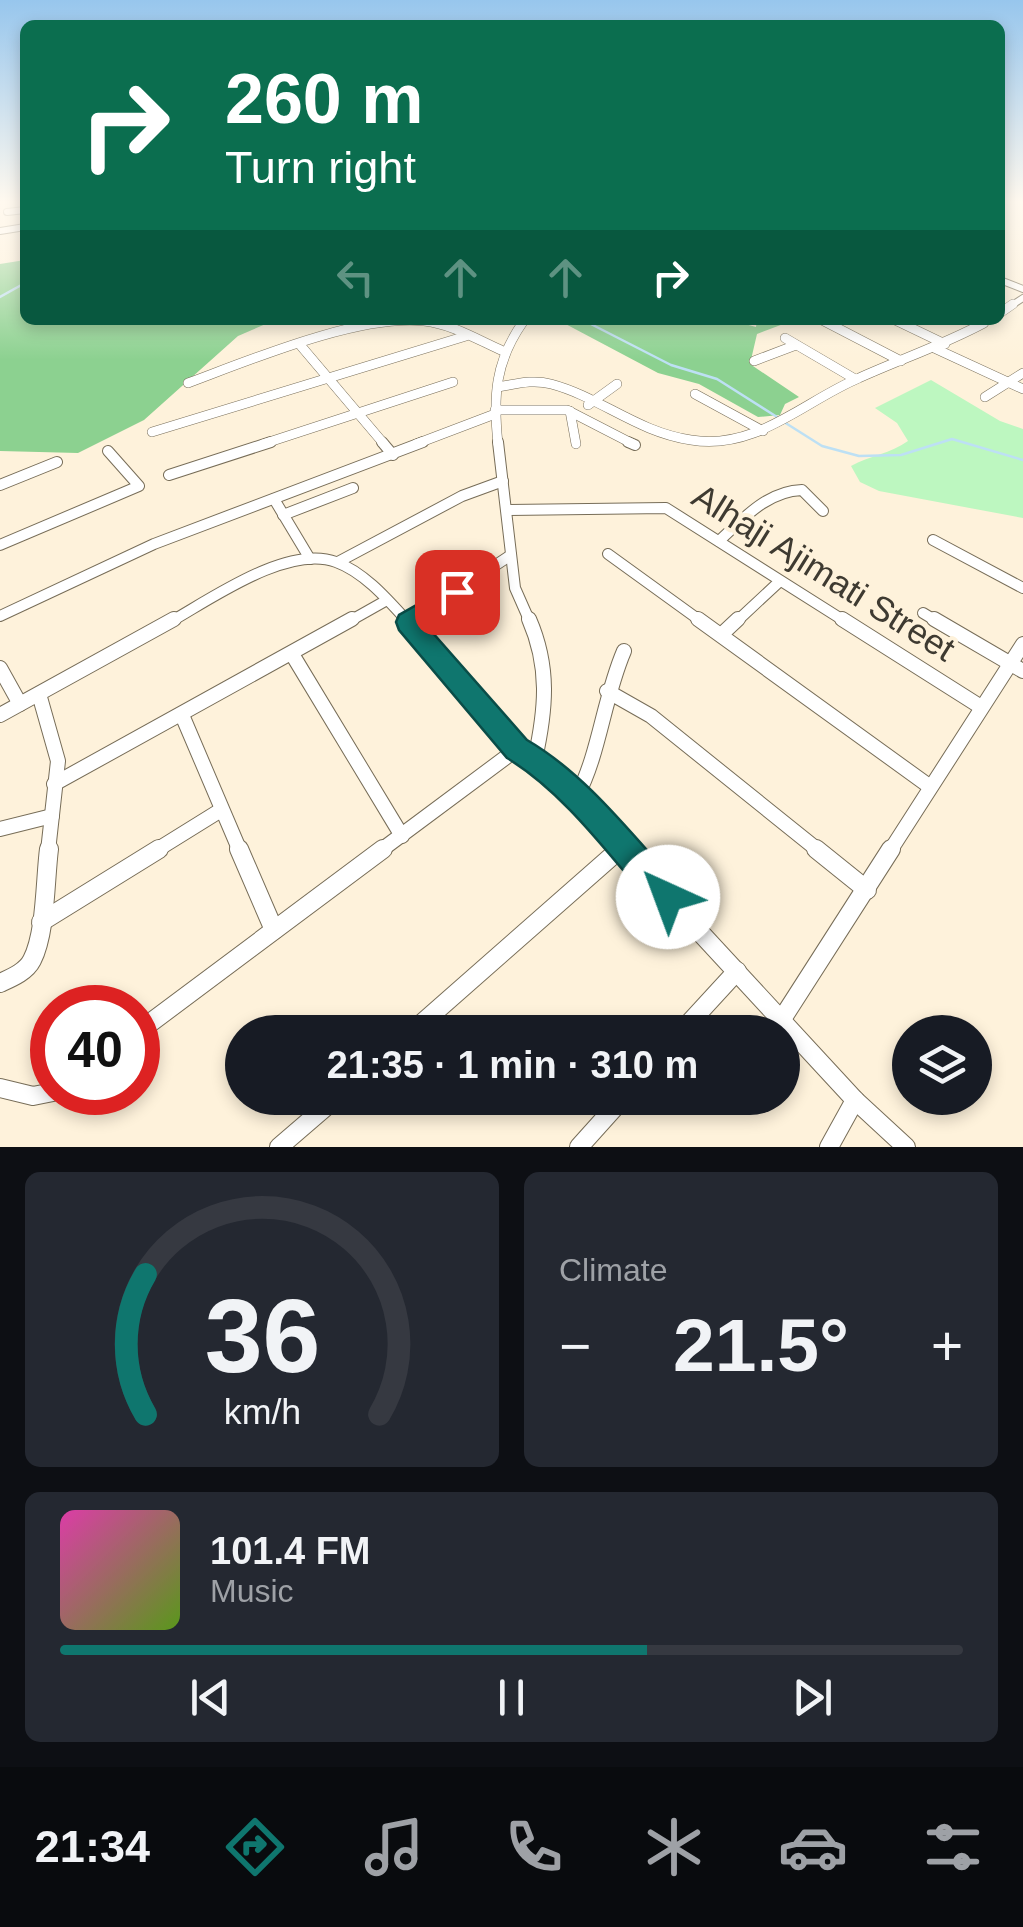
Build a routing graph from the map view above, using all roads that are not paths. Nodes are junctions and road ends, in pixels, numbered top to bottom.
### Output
1 (375, 325) edge
2 (438, 325) edge
3 (520, 325) edge
4 (832, 325) edge
5 (905, 325) edge
6 (976, 325) edge
7 (466, 336) junction
8 (785, 338) dead end
9 (796, 344) junction
10 (945, 344) junction
11 (302, 346) junction
12 (934, 348) junction
13 (503, 351) junction
14 (901, 360) junction
15 (754, 361) dead end
16 (1023, 373) edge
17 (330, 378) junction
18 (855, 380) junction
19 (188, 382) dead end
20 (453, 382) dead end
21 (1009, 383) junction
22 (617, 384) dead end
23 (498, 387) junction
24 (1023, 389) edge
25 (695, 394) dead end
26 (985, 397) dead end
27 (588, 405) junction
28 (495, 412) junction
29 (570, 412) junction
30 (358, 414) junction
31 (763, 431) junction
32 (152, 432) dead end
33 (576, 444) dead end
34 (635, 444) dead end
35 (108, 451) dead end
36 (393, 455) junction
37 (57, 462) dead end
38 (169, 475) dead end
39 (503, 481) junction
40 (0, 485) edge
41 (352, 488) dead end
42 (274, 499) junction
43 (508, 510) junction
44 (823, 512) dead end
45 (283, 515) junction
46 (934, 540) dead end
47 (720, 541) junction
48 (0, 545) edge
49 (608, 554) dead end
50 (511, 555) junction
51 (310, 559) junction
52 (338, 562) junction
53 (780, 582) junction
54 (1023, 588) edge
55 (387, 600) junction
56 (923, 613) dead end
57 (0, 616) edge
58 (408, 622) junction
59 (722, 634) junction
60 (1023, 644) edge
61 (624, 652) dead end
62 (292, 654) junction
63 (1017, 667) edge
64 (0, 668) edge
65 (607, 691) junction
66 (39, 694) junction
67 (20, 704) junction
68 (982, 707) junction
69 (0, 715) edge
70 (182, 715) junction
71 (517, 749) junction
72 (535, 760) junction
73 (54, 784) junction
74 (930, 786) junction
75 (576, 798) junction
76 (221, 810) junction
77 (52, 816) junction
78 (0, 829) edge
79 (402, 836) junction
80 (622, 848) junction
81 (867, 890) junction
82 (41, 922) junction
83 (274, 930) junction
84 (736, 971) junction
85 (0, 984) edge
86 (431, 1015) edge
87 (696, 1015) edge
88 (778, 1015) edge
89 (785, 1015) edge
90 (160, 1016) edge
91 (800, 1039) edge
92 (0, 1088) edge
93 (30, 1096) edge
94 (855, 1100) junction
95 (316, 1115) edge
96 (608, 1115) edge
97 (279, 1147) edge
98 (579, 1147) edge
99 (829, 1147) edge
100 (906, 1147) edge

1 - 11 street
2 - 7 street
3 - 13 street
4 - 14 street
5 - 10 street
6 - 10 street
7 - 13 street
7 - 17 street
8 - 9 street
9 - 15 street
9 - 18 street
10 - 12 street
11 - 17 street
11 - 19 street
12 - 14 street
12 - 21 street
13 - 23 street
14 - 18 street
16 - 21 street
17 - 30 street
17 - 32 street
18 - 31 street
20 - 30 street
21 - 24 street
21 - 26 street
22 - 27 street
23 - 27 street
23 - 28 street
25 - 31 street
27 - 31 street
28 - 29 street
28 - 36 street
28 - 39 street
29 - 33 street
29 - 34 street
30 - 36 street
30 - 38 street
35 - 48 street
36 - 42 street
37 - 40 street
39 - 43 street
39 - 52 street
41 - 45 street
42 - 45 street
42 - 57 street
43 - 47 street, Alhaji Ajimati Street
43 - 50 street
44 - 47 street
45 - 51 street
46 - 54 street
47 - 53 street, Alhaji Ajimati Street
49 - 59 street
50 - 58 street
50 - 72 street
51 - 52 street
51 - 66 street
52 - 55 street
53 - 59 street
53 - 68 street, Alhaji Ajimati Street
55 - 58 street
55 - 62 street
56 - 63 street
58 - 71 street
59 - 74 street
60 - 63 street
61 - 65 street
62 - 70 street
62 - 79 street
63 - 68 street
64 - 67 street
65 - 75 street
65 - 81 street
66 - 67 street
66 - 73 street
67 - 69 street
68 - 74 street
70 - 73 street
70 - 76 street
71 - 72 street
71 - 79 street
72 - 75 street
73 - 77 street
74 - 81 street
75 - 80 street
76 - 82 street
76 - 83 street
77 - 78 street
77 - 82 street
79 - 83 street
80 - 84 street
80 - 86 street
81 - 89 street
82 - 85 street
83 - 90 street
84 - 87 street
84 - 88 street
91 - 94 street
92 - 93 street
94 - 99 street
94 - 100 street
95 - 97 street
96 - 98 street

